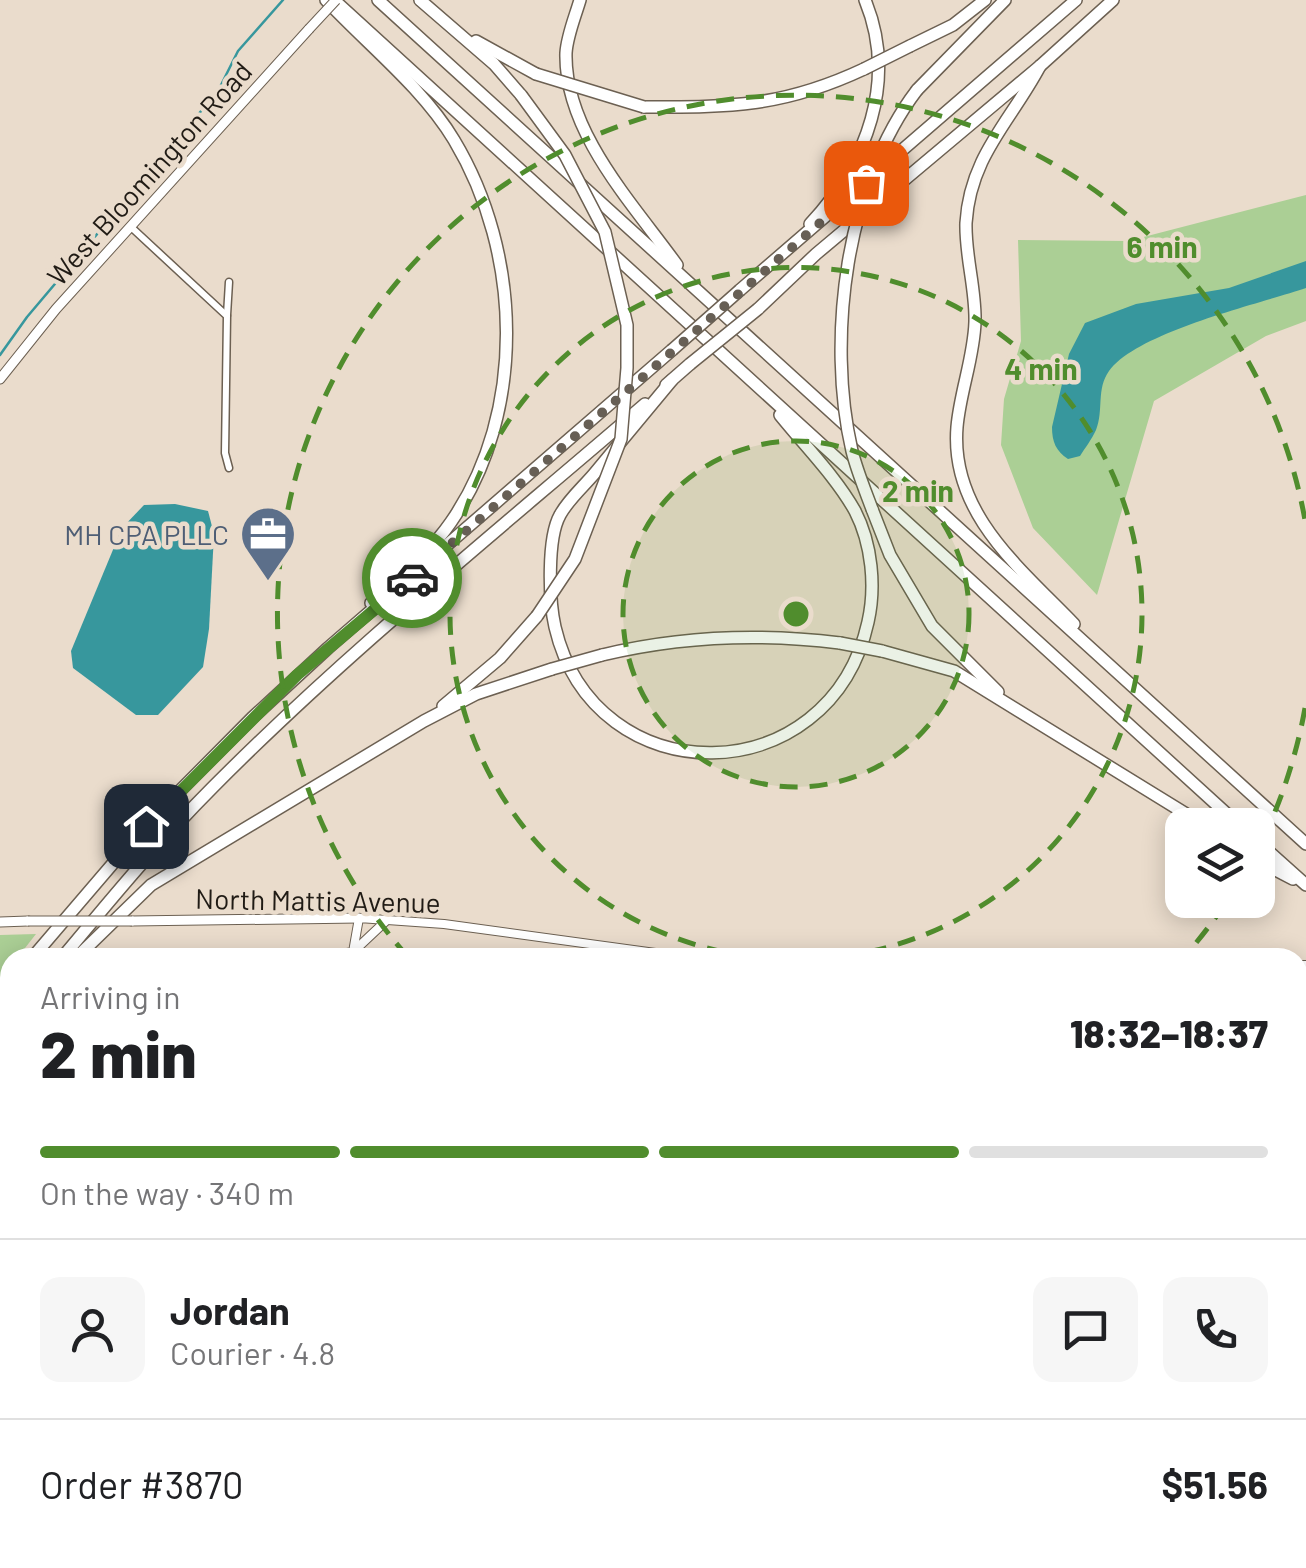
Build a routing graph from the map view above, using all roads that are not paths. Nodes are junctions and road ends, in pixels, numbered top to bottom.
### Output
1 (326, 0) edge
2 (335, 0) edge
3 (378, 0) edge
4 (420, 0) edge
5 (580, 0) edge
6 (865, 0) edge
7 (985, 0) edge
8 (1005, 0) edge
9 (1076, 0) edge
10 (1113, 0) edge
11 (459, 32) junction
12 (1040, 66) junction
13 (131, 227) junction
14 (767, 270) junction
15 (228, 282) dead end
16 (691, 285) junction
17 (227, 316) junction
18 (0, 380) edge
19 (672, 380) junction
20 (756, 385) junction
21 (229, 468) dead end
22 (328, 648) junction
23 (1128, 682) junction
24 (1011, 706) junction
25 (424, 721) junction
26 (1176, 808) edge
27 (1220, 808) edge
28 (1306, 844) edge
29 (1275, 857) edge
30 (1275, 870) edge
31 (1306, 885) edge
32 (359, 918) junction
33 (388, 920) junction
34 (0, 922) edge
35 (40, 948) edge
36 (70, 948) edge
37 (86, 948) edge
38 (354, 948) edge
39 (357, 948) edge
40 (612, 948) edge

1 - 22 highway
2 - 13 main road, West Bloomington Road, bridge
2 - 20 highway
3 - 16 highway
4 - 11 highway
5 - 16 highway
6 - 14 highway
7 - 11 highway, bridge
8 - 24 highway, bridge
9 - 14 highway
10 - 12 highway
11 - 25 highway, bridge
12 - 19 highway, bridge
12 - 23 highway
13 - 17 street
13 - 18 main road, West Bloomington Road
14 - 22 highway, bridge
15 - 17 street
16 - 23 highway
17 - 21 street
19 - 20 highway
19 - 36 highway
20 - 27 highway
22 - 35 highway
23 - 28 highway
24 - 25 highway, bridge
24 - 26 highway
25 - 37 highway
29 - 31 highway
30 - 31 highway
32 - 33 street, North Mattis Avenue
32 - 34 main road, North Mattis Avenue, bridge
32 - 38 street
33 - 39 street
33 - 40 street, North Mattis Avenue

